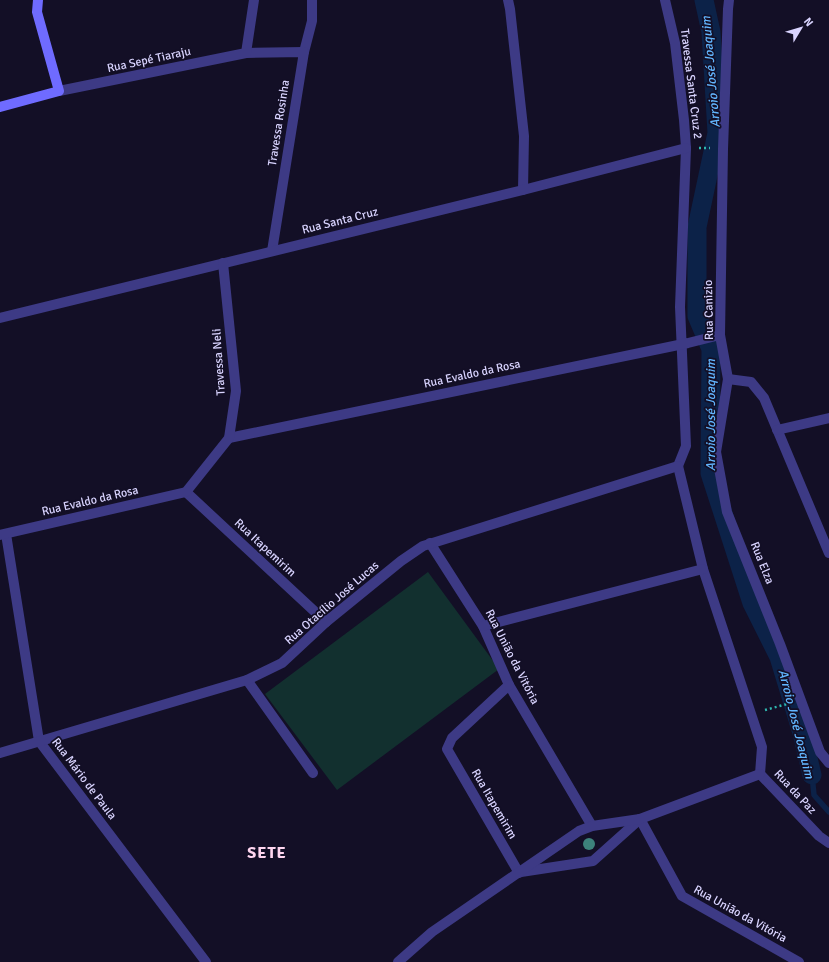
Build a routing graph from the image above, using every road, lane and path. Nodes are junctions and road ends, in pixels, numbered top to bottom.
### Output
1 (38, 0) edge
2 (254, 0) edge
3 (312, 0) edge
4 (508, 0) edge
5 (665, 0) edge
6 (721, 0) edge
7 (728, 5) edge
8 (304, 52) junction
9 (246, 53) junction
10 (58, 91) junction
11 (0, 107) edge
12 (686, 148) junction
13 (723, 149) junction
14 (523, 190) junction
15 (272, 251) junction
16 (223, 264) junction
17 (0, 318) edge
18 (718, 335) junction
19 (684, 343) junction
20 (728, 379) junction
21 (829, 418) edge
22 (777, 430) junction
23 (229, 438) junction
24 (678, 466) junction
25 (186, 492) junction
26 (3, 534) edge
27 (430, 543) junction
28 (829, 553) edge
29 (703, 569) junction
30 (326, 622) junction
31 (483, 626) junction
32 (247, 680) junction
33 (509, 685) junction
34 (788, 704) dead end
35 (768, 709) dead end
36 (39, 741) junction
37 (0, 753) edge
38 (829, 763) edge
39 (313, 772) dead end
40 (760, 774) junction
41 (640, 818) junction
42 (592, 826) junction
43 (829, 843) edge
44 (519, 872) junction
45 (206, 962) edge
46 (398, 962) edge
47 (799, 962) edge

1 - 10 main road
2 - 9 street
3 - 8 street, Travessa Rosinha
4 - 14 street
5 - 12 street, Travessa Santa Cruz 2
6 - 7 street
7 - 13 street, Rua Canizio
8 - 9 street, Rua Sepé Tiaraju
8 - 15 street, Travessa Rosinha
9 - 10 street, Rua Sepé Tiaraju
10 - 11 main road, Rua Sepé Tiaraju
12 - 13 path
12 - 14 street, Rua Santa Cruz
12 - 19 street
13 - 18 street, Rua Canizio
14 - 15 street, Rua Santa Cruz
15 - 16 street, Rua Santa Cruz
16 - 17 street, Rua Santa Cruz
16 - 23 street, Travessa Neli
18 - 19 street, Rua Evaldo da Rosa
18 - 20 street, Rua Canizio
19 - 23 street, Rua Evaldo da Rosa
19 - 24 street
20 - 22 street
20 - 38 street, Rua Elza
21 - 22 street
22 - 28 street
23 - 25 street
24 - 27 street, Rua Otacílio José Lucas
24 - 29 street
25 - 26 street, Rua Evaldo da Rosa
25 - 30 street, Rua Itapemirim
26 - 36 street, Rua Mário de Paula
27 - 30 street, Rua Otacílio José Lucas
27 - 31 street, Rua União da Vitória
29 - 31 street
29 - 40 street
30 - 32 street, Rua Otacílio José Lucas
31 - 33 street, Rua União da Vitória
32 - 36 street, Rua Otacílio José Lucas
32 - 39 street
33 - 42 street, Rua União da Vitória
33 - 44 street, Rua Itapemirim
34 - 35 path
36 - 37 street, Rua Otacílio José Lucas
36 - 45 street, Rua Mário de Paula
40 - 41 street
40 - 43 street, Rua da Paz
41 - 42 street
41 - 44 street
41 - 47 street, Rua União da Vitória
42 - 44 street
44 - 46 street

